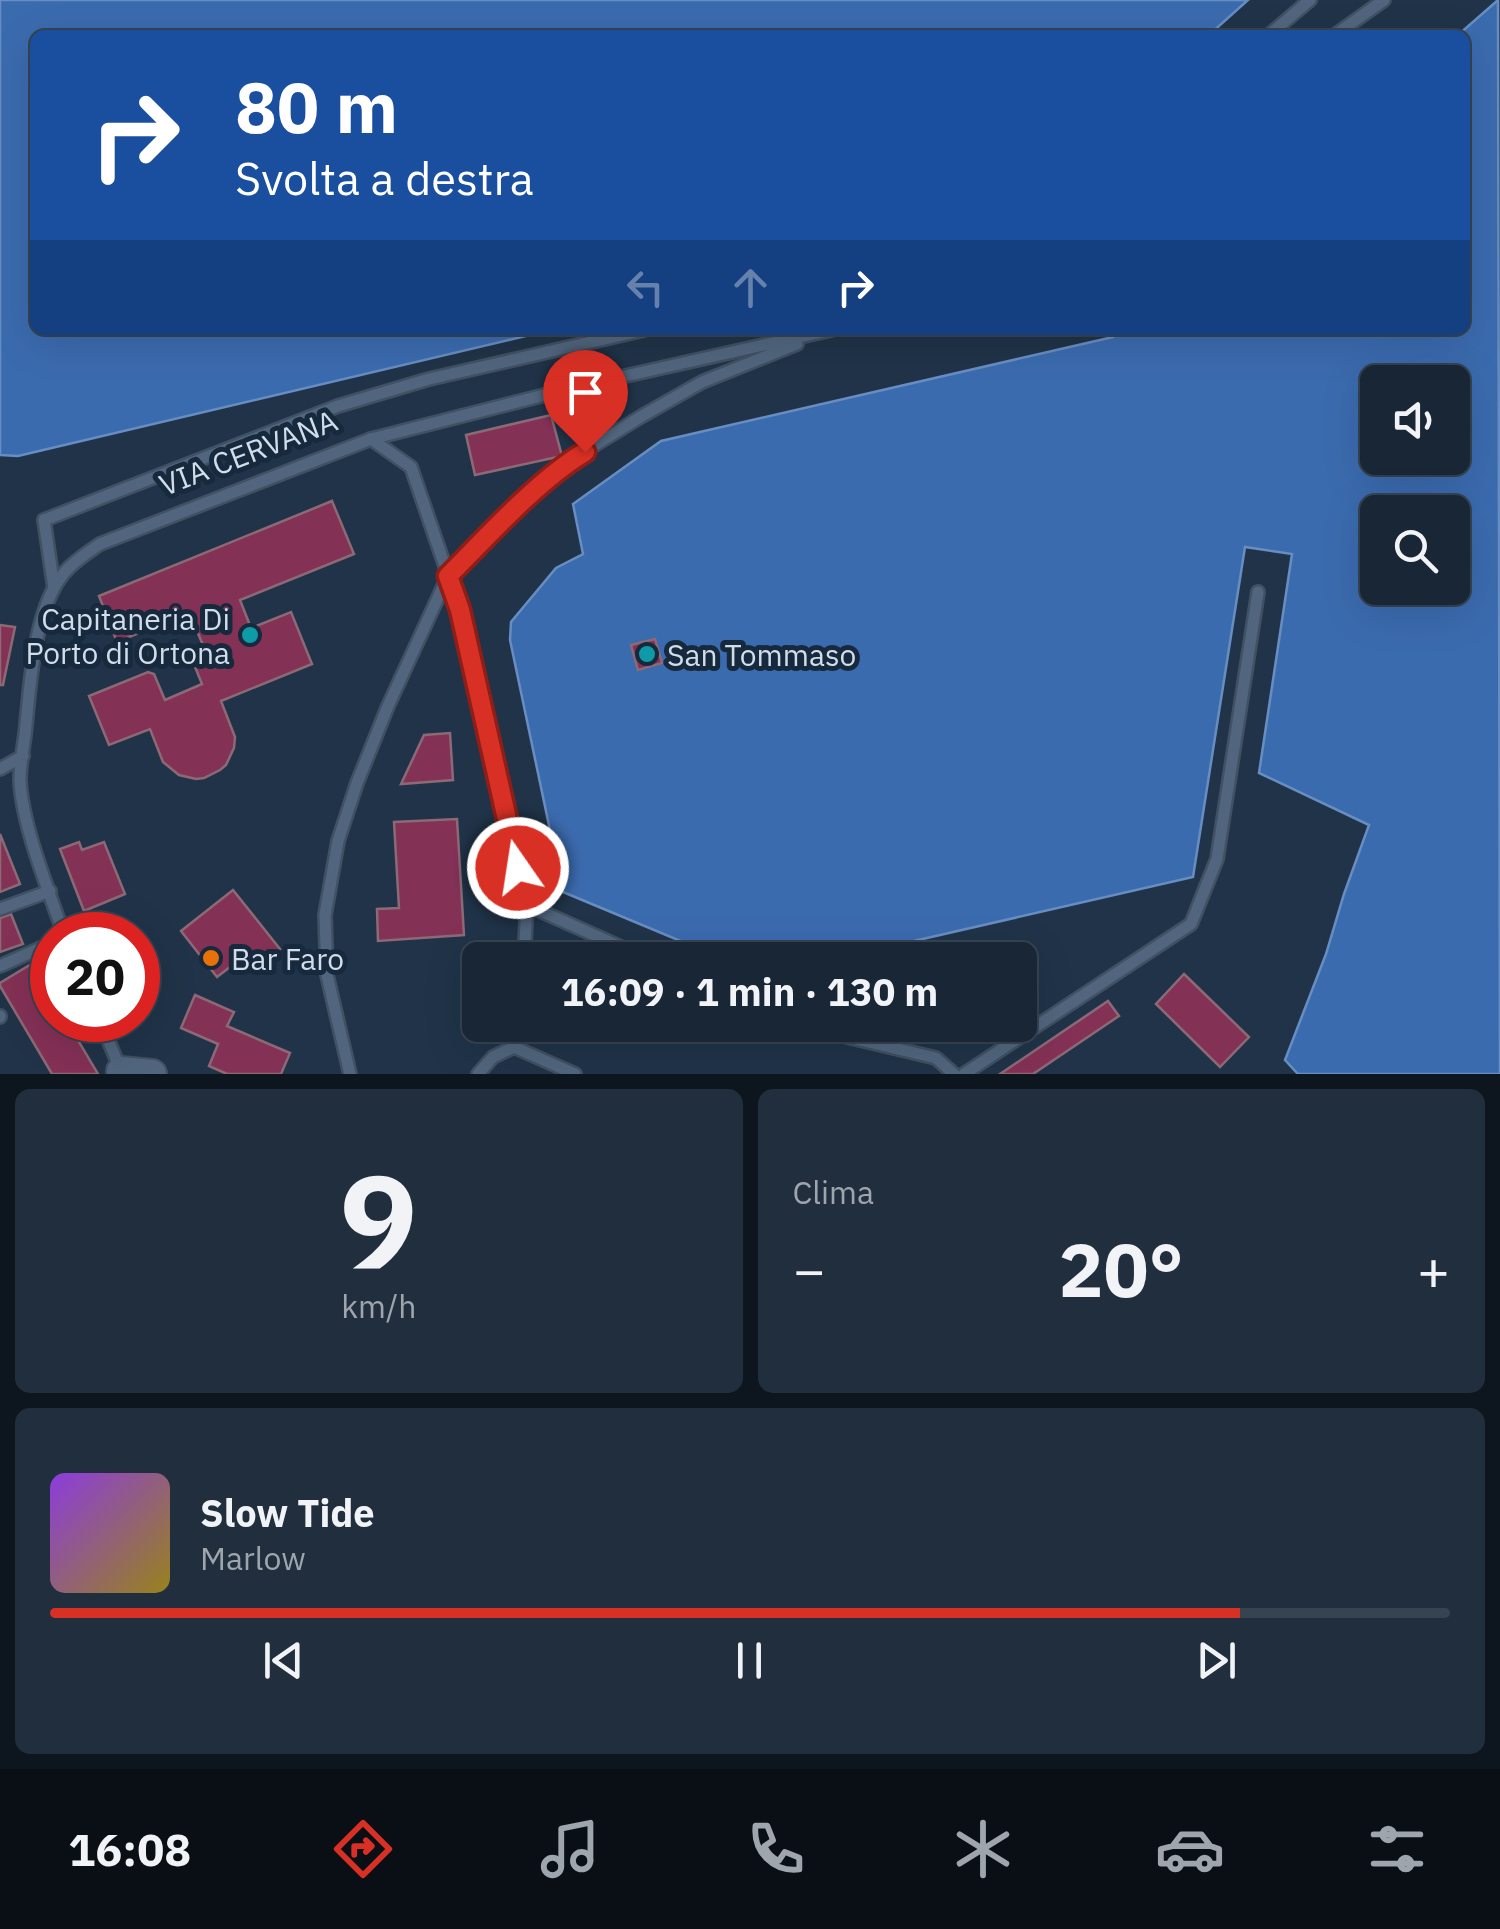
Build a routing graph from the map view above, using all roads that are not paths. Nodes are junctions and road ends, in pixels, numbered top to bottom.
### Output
1 (1310, 0) edge
2 (1384, 0) edge
3 (1275, 30) edge
4 (1342, 30) edge
5 (622, 335) edge
6 (808, 335) edge
7 (818, 335) edge
8 (555, 393) junction
9 (371, 439) junction
10 (585, 452) junction
11 (448, 576) junction
12 (54, 588) junction
13 (1258, 592) dead end
14 (23, 756) junction
15 (0, 769) edge
16 (50, 891) junction
17 (527, 905) junction
18 (0, 909) edge
19 (57, 912) edge
20 (525, 942) edge
21 (610, 942) edge
22 (30, 953) edge
23 (0, 966) edge
24 (109, 1042) edge
25 (514, 1042) edge
26 (869, 1042) edge
27 (514, 1047) junction
28 (122, 1073) edge
29 (152, 1074) edge
30 (350, 1074) edge
31 (478, 1074) edge
32 (575, 1074) edge
33 (954, 1074) edge
34 (964, 1074) edge

1 - 3 lane
2 - 4 lane
5 - 12 lane
6 - 8 lane, VIA CERVANA
7 - 10 lane
8 - 9 lane, VIA CERVANA
8 - 10 lane
9 - 11 lane
9 - 12 lane, VIA CERVANA
10 - 11 lane
11 - 17 lane
11 - 30 lane
12 - 14 lane, VIA CERVANA
13 - 34 lane
14 - 15 lane
14 - 16 lane, VIA CERVANA
16 - 18 lane
16 - 19 lane, VIA CERVANA
17 - 20 lane
17 - 21 lane
22 - 23 lane
24 - 28 lane
25 - 27 lane
26 - 33 lane
27 - 31 lane
27 - 32 lane
28 - 29 street

